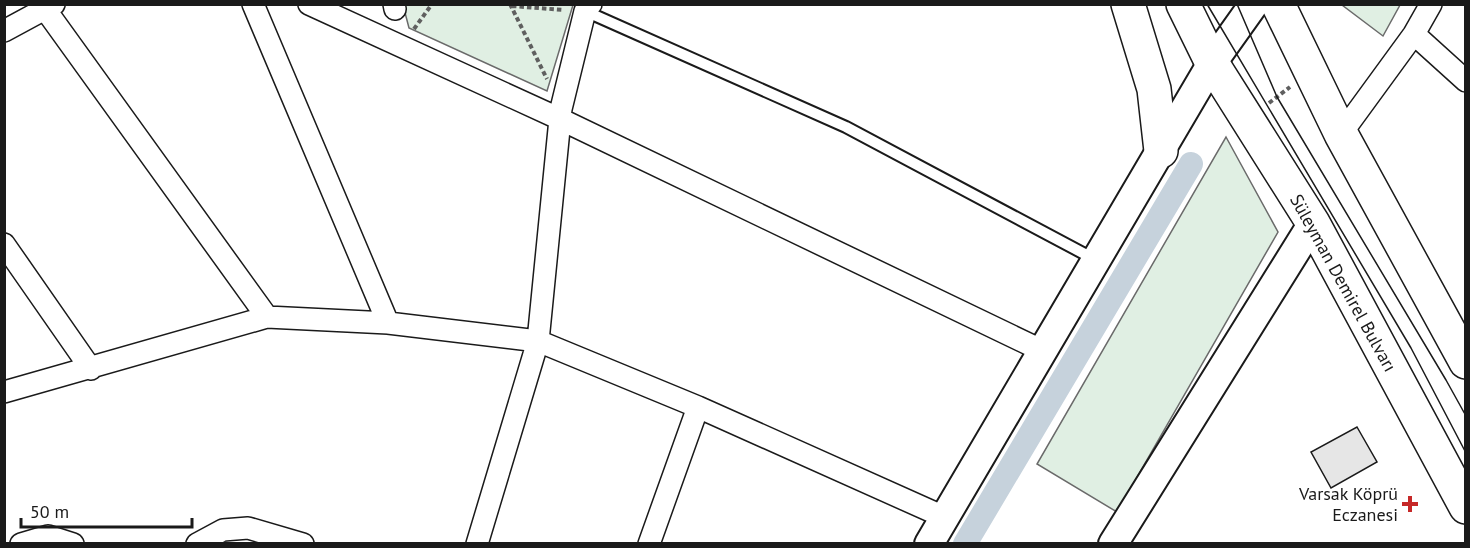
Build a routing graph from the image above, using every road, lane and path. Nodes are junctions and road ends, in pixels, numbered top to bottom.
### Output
1 (253, 4) edge
2 (309, 4) edge
3 (432, 4) edge
4 (1128, 4) edge
5 (1183, 4) edge
6 (1254, 4) edge
7 (1278, 4) edge
8 (1431, 4) edge
9 (511, 5) edge
10 (50, 7) edge
11 (588, 8) edge
12 (4, 31) edge
13 (1414, 34) junction
14 (401, 47) junction
15 (1212, 63) junction
16 (1310, 72) junction
17 (1466, 81) edge
18 (560, 114) junction
19 (1247, 119) junction
20 (1341, 134) junction
21 (1161, 151) junction
22 (1313, 223) junction
23 (4, 244) edge
24 (1096, 260) junction
25 (267, 317) junction
26 (388, 323) junction
27 (538, 341) junction
28 (1043, 351) junction
29 (1466, 362) edge
30 (91, 369) junction
31 (4, 392) edge
32 (698, 407) junction
33 (1466, 507) edge
34 (944, 517) junction
35 (21, 543) edge
36 (73, 543) edge
37 (197, 543) edge
38 (303, 543) edge
39 (477, 543) edge
40 (649, 543) edge
41 (929, 543) edge
42 (1113, 543) edge

1 - 26 street
2 - 14 street
3 - 14 path
4 - 21 main road
5 - 15 main road, Süleyman Demirel Bulvarı
6 - 15 street
7 - 16 main road
8 - 13 street
9 - 11 path
9 - 18 path
10 - 12 street
10 - 25 street
11 - 18 street
11 - 24 lane
13 - 17 street
13 - 20 street
14 - 18 street
15 - 19 main road, Süleyman Demirel Bulvarı
15 - 21 street
16 - 19 path
16 - 20 main road
18 - 27 street
18 - 28 street
19 - 22 main road, Süleyman Demirel Bulvarı
20 - 29 main road
21 - 24 street
22 - 33 main road, Süleyman Demirel Bulvarı
22 - 42 street
23 - 30 street
24 - 28 street
25 - 26 street
25 - 30 street
26 - 27 street
27 - 32 street
27 - 39 street
28 - 34 street
30 - 31 street
32 - 34 street
32 - 40 street
34 - 41 street
35 - 36 street
37 - 38 street

